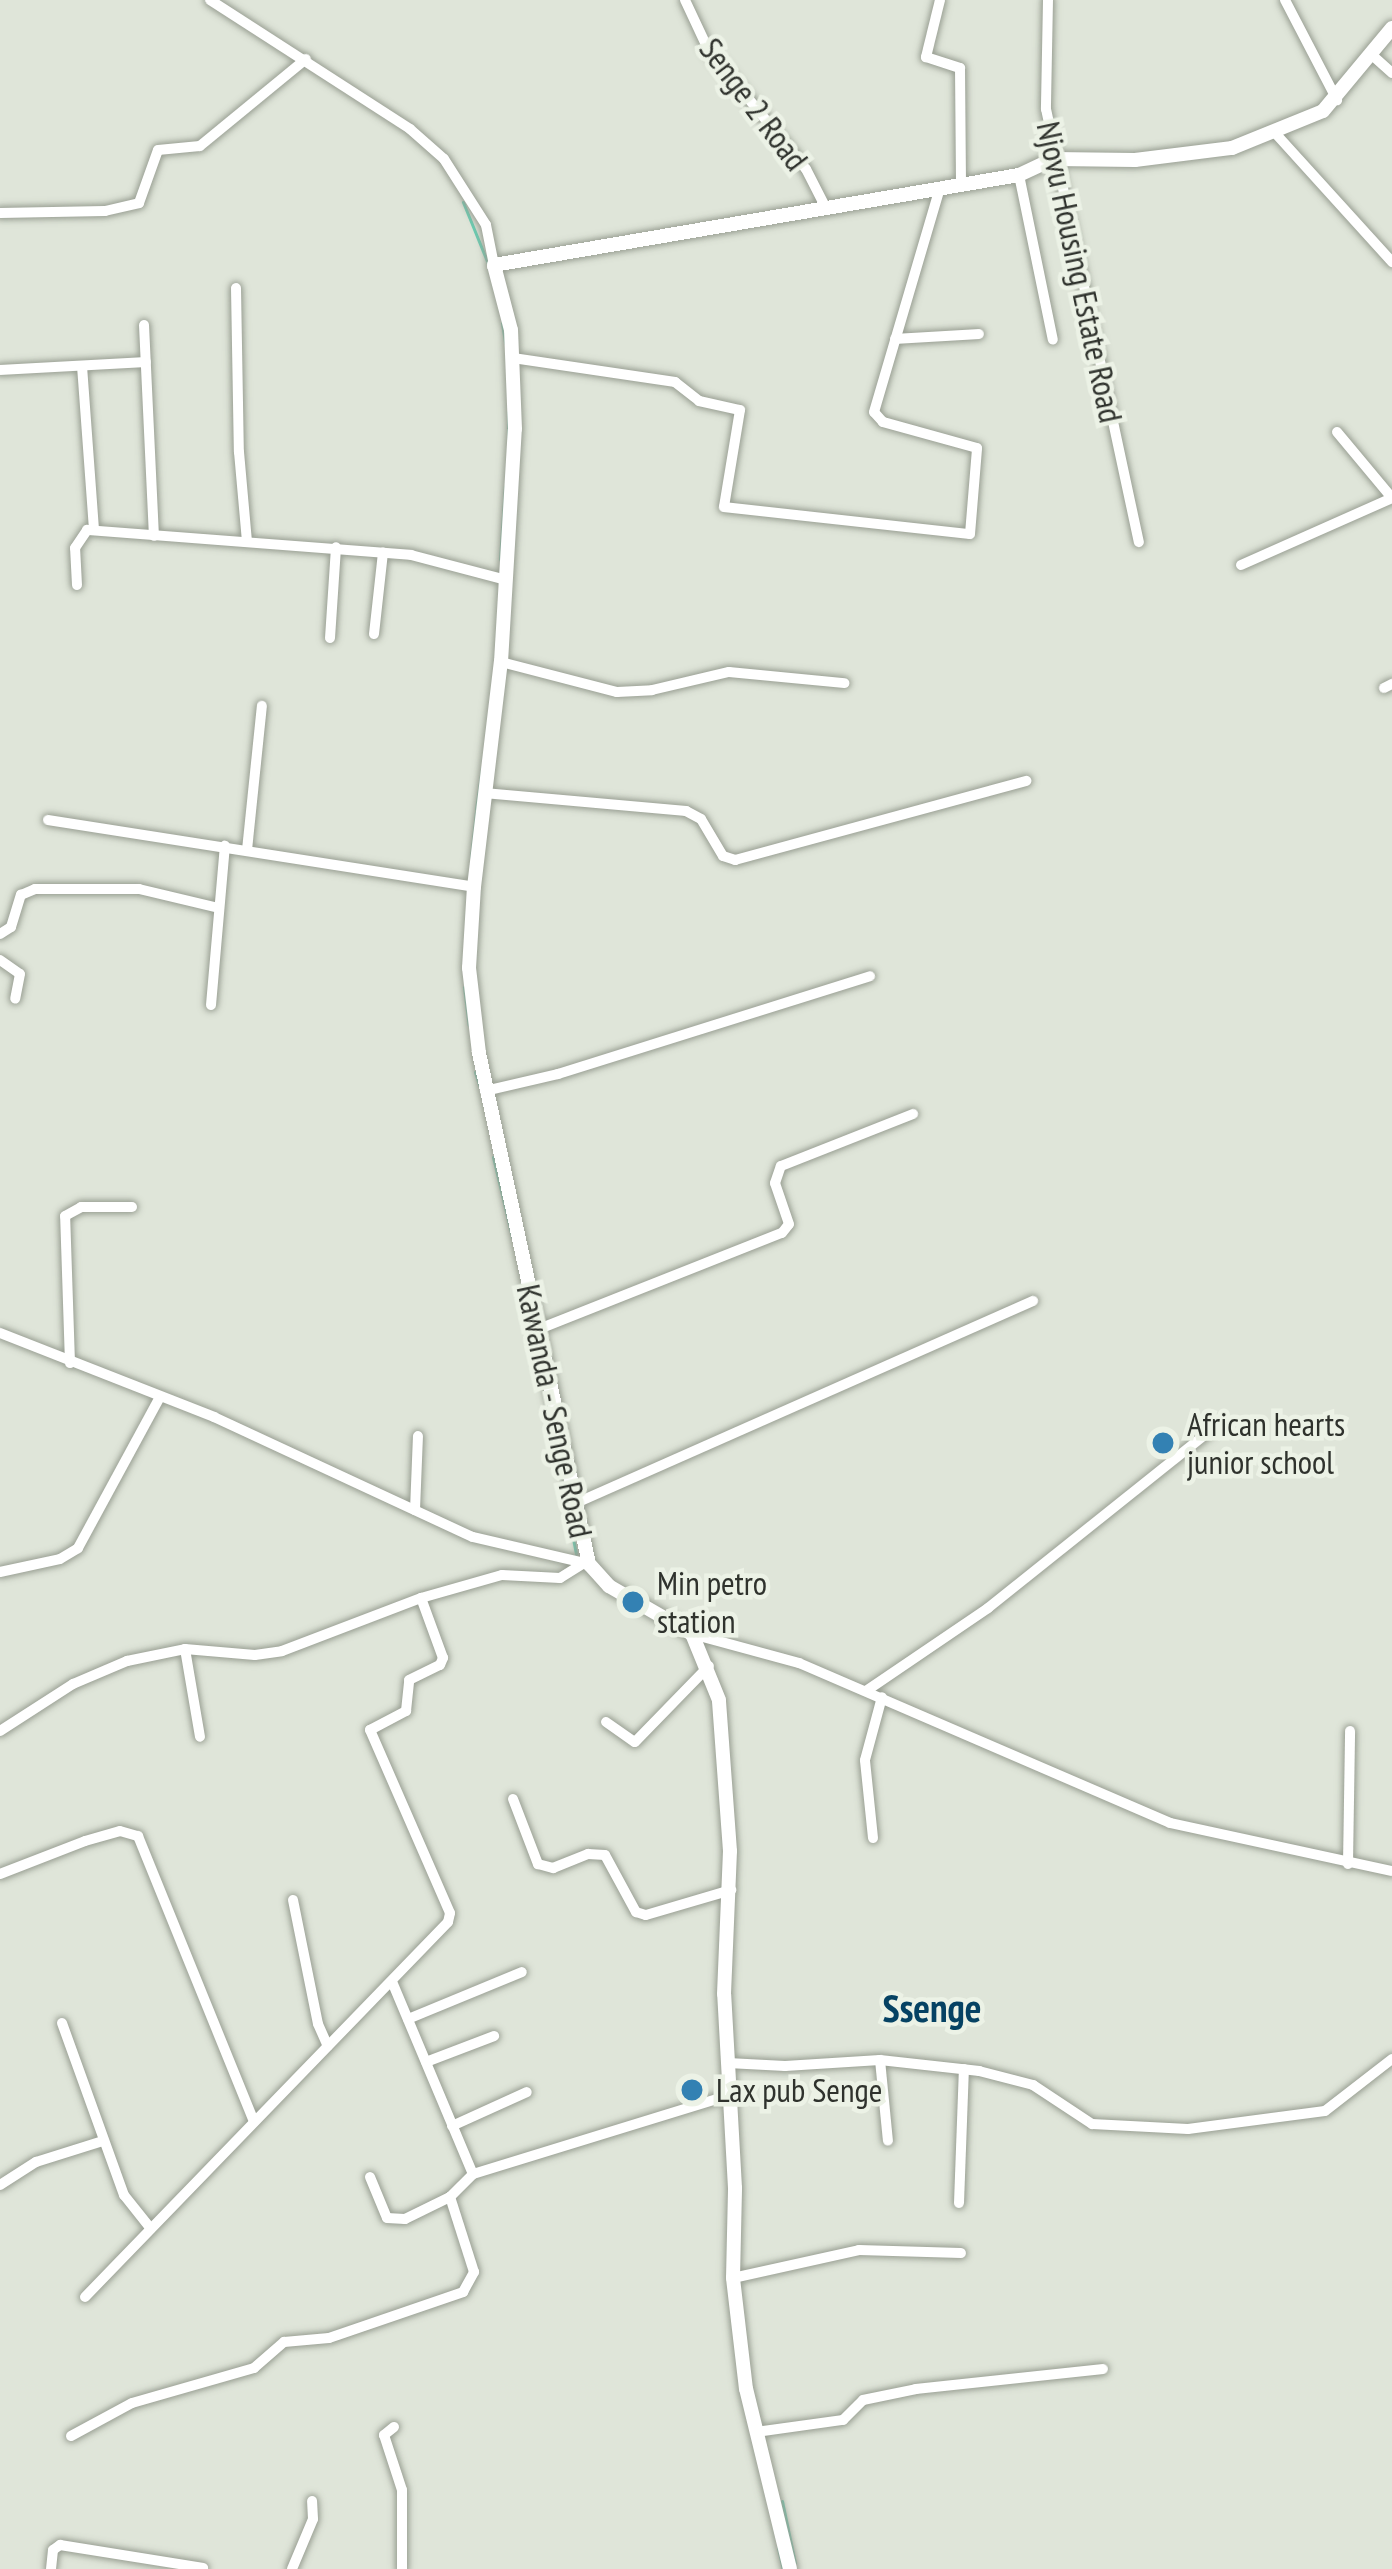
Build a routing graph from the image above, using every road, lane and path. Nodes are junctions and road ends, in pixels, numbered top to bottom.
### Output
1 (210, 0) edge
2 (685, 0) edge
3 (940, 0) edge
4 (1048, 0) edge
5 (1285, 0) edge
6 (1392, 28) edge
7 (1372, 55) junction
8 (306, 59) junction
9 (1392, 73) edge
10 (1337, 100) junction
11 (1276, 134) junction
12 (1054, 159) junction
13 (1019, 175) junction
14 (961, 183) junction
15 (940, 188) junction
16 (826, 208) junction
17 (0, 213) edge
18 (1392, 262) edge
19 (494, 265) junction
20 (236, 288) dead end
21 (144, 325) dead end
22 (979, 334) dead end
23 (896, 339) junction
24 (1053, 340) dead end
25 (513, 358) junction
26 (146, 362) junction
27 (82, 365) junction
28 (0, 370) edge
29 (1337, 432) dead end
30 (1392, 498) edge
31 (94, 530) junction
32 (154, 536) junction
33 (247, 541) junction
34 (1139, 542) dead end
35 (336, 547) junction
36 (383, 552) junction
37 (1241, 565) dead end
38 (506, 580) junction
39 (77, 585) dead end
40 (374, 634) dead end
41 (330, 638) dead end
42 (501, 662) junction
43 (844, 683) dead end
44 (262, 706) dead end
45 (1026, 781) dead end
46 (484, 794) junction
47 (48, 820) dead end
48 (225, 846) junction
49 (247, 850) junction
50 (474, 887) junction
51 (219, 908) junction
52 (0, 934) edge
53 (0, 959) edge
54 (870, 976) dead end
55 (15, 1000) dead end
56 (212, 1005) dead end
57 (485, 1091) junction
58 (913, 1114) dead end
59 (132, 1207) dead end
60 (1033, 1301) dead end
61 (539, 1329) junction
62 (0, 1333) edge
63 (70, 1363) junction
64 (160, 1396) junction
65 (1210, 1431) dead end
66 (418, 1436) dead end
67 (574, 1504) junction
68 (415, 1510) junction
69 (585, 1565) junction
70 (0, 1572) edge
71 (421, 1598) junction
72 (692, 1634) junction
73 (185, 1648) junction
74 (709, 1666) junction
75 (866, 1690) junction
76 (882, 1697) junction
77 (606, 1722) dead end
78 (0, 1731) edge
79 (1350, 1731) dead end
80 (200, 1737) dead end
81 (513, 1799) dead end
82 (873, 1838) dead end
83 (1348, 1864) junction
84 (1392, 1871) edge
85 (0, 1874) edge
86 (731, 1890) junction
87 (292, 1900) dead end
88 (522, 1972) dead end
89 (393, 1984) junction
90 (408, 2019) junction
91 (62, 2023) dead end
92 (494, 2036) dead end
93 (328, 2046) junction
94 (1392, 2059) edge
95 (880, 2060) junction
96 (426, 2062) junction
97 (728, 2063) junction
98 (964, 2069) junction
99 (527, 2092) dead end
100 (729, 2096) junction
101 (254, 2122) junction
102 (452, 2126) junction
103 (103, 2140) junction
104 (888, 2141) dead end
105 (473, 2174) junction
106 (370, 2177) dead end
107 (0, 2186) edge
108 (450, 2197) junction
109 (959, 2204) dead end
110 (151, 2229) junction
111 (961, 2253) dead end
112 (733, 2278) junction
113 (85, 2296) dead end
114 (1103, 2369) dead end
115 (394, 2427) dead end
116 (756, 2432) junction
117 (71, 2436) dead end
118 (312, 2501) dead end
119 (203, 2568) edge
120 (51, 2569) edge
121 (292, 2569) edge
122 (402, 2569) edge
123 (790, 2569) edge

1 - 8 street
2 - 16 street, Senge 2 Road
3 - 14 street
4 - 12 street, Njovu Housing Estate Road
5 - 10 street
6 - 7 street
7 - 9 street
7 - 10 street
8 - 17 street
8 - 19 street
10 - 11 street
11 - 12 street
11 - 18 street
12 - 13 street
12 - 34 street, Njovu Housing Estate Road
13 - 14 street
13 - 24 street
14 - 15 street
15 - 16 street
15 - 23 street
16 - 19 street
19 - 25 street, Kawanda - Senge Road
20 - 33 street
21 - 26 street
22 - 23 street
23 - 25 street
25 - 38 street, Kawanda - Senge Road
26 - 27 street
26 - 32 street
27 - 28 street
27 - 31 street
29 - 30 street
30 - 37 street
31 - 32 street
31 - 39 street
32 - 33 street
33 - 35 street
35 - 36 street
35 - 41 street
36 - 38 street
36 - 40 street
38 - 42 street, Kawanda - Senge Road
42 - 43 street
42 - 46 street, Kawanda - Senge Road
44 - 49 street
45 - 46 street
46 - 50 street, Kawanda - Senge Road
47 - 48 street
48 - 49 street
48 - 51 street
49 - 50 street
50 - 57 street, Kawanda - Senge Road
51 - 52 street
51 - 56 street
53 - 55 street
54 - 57 street
57 - 61 street, Kawanda - Senge Road
58 - 61 street
59 - 63 street
60 - 67 street
61 - 67 street, Kawanda - Senge Road
62 - 63 street
63 - 64 street
64 - 68 street
64 - 70 street
65 - 75 street
66 - 68 street
67 - 69 street, Kawanda - Senge Road
68 - 69 street
69 - 71 street
69 - 72 street, Kawanda - Senge Road
71 - 73 street
71 - 89 street
72 - 74 street
72 - 75 street
73 - 78 street
73 - 80 street
74 - 77 street
74 - 86 street
75 - 76 street
76 - 82 street
76 - 83 street
79 - 83 street
81 - 86 street
83 - 84 street
85 - 101 street
86 - 97 street
87 - 93 street
88 - 90 street
89 - 90 street
89 - 93 street
90 - 96 street
91 - 103 street
92 - 96 street
93 - 101 street
94 - 98 street
95 - 97 street
95 - 98 street
95 - 104 street
96 - 102 street
97 - 100 street
98 - 109 street
99 - 102 street
100 - 105 street
100 - 112 street
101 - 110 street
102 - 105 street
103 - 107 street
103 - 110 street
105 - 108 street
106 - 108 street
108 - 117 street
110 - 113 street
111 - 112 street
112 - 116 street
114 - 116 street
115 - 122 street
116 - 123 street
118 - 121 street
119 - 120 street

